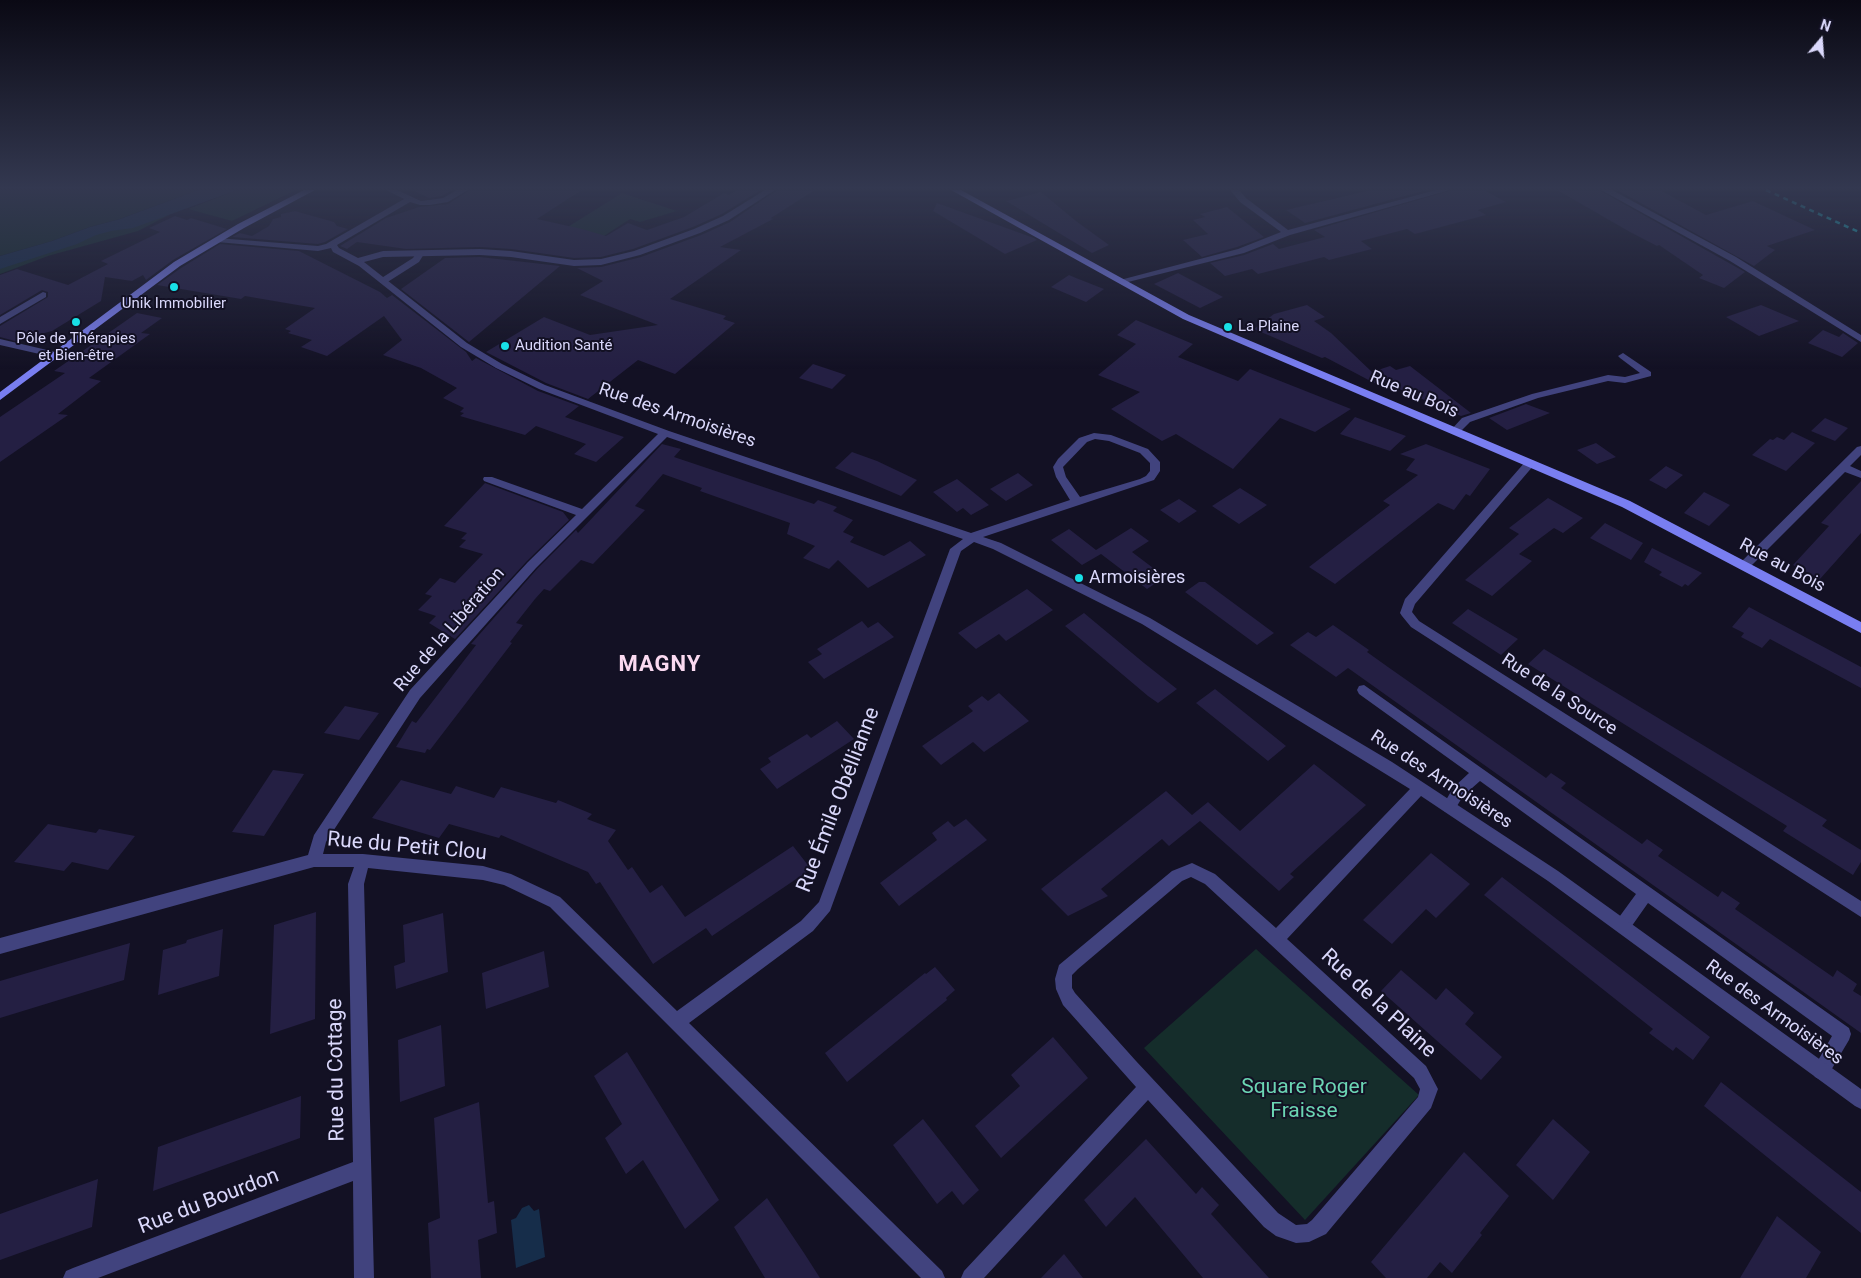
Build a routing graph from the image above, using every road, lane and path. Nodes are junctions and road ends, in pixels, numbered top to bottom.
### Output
1 (202, 250) edge
2 (322, 250) edge
3 (336, 250) edge
4 (646, 250) edge
5 (1064, 250) edge
6 (1244, 250) edge
7 (1716, 250) edge
8 (339, 252) junction
9 (383, 254) junction
10 (420, 254) junction
11 (357, 261) junction
12 (1123, 282) junction
13 (387, 283) junction
14 (43, 295) dead end
15 (0, 321) edge
16 (1861, 339) edge
17 (0, 342) edge
18 (57, 355) junction
19 (1623, 356) dead end
20 (0, 397) edge
21 (1455, 431) junction
22 (665, 433) junction
23 (1861, 449) edge
24 (1530, 463) junction
25 (1844, 467) junction
26 (1861, 475) edge
27 (488, 479) dead end
28 (1078, 502) junction
29 (583, 513) junction
30 (974, 537) junction
31 (1744, 566) junction
32 (1861, 628) edge
33 (1364, 690) dead end
34 (1479, 773) junction
35 (1420, 788) junction
36 (1449, 807) junction
37 (314, 860) junction
38 (363, 861) junction
39 (1646, 893) junction
40 (1861, 910) edge
41 (1622, 925) junction
42 (1276, 939) junction
43 (0, 946) edge
44 (676, 1022) junction
45 (1821, 1071) junction
46 (1149, 1086) junction
47 (1861, 1100) edge
48 (362, 1168) junction
49 (73, 1278) edge
50 (364, 1278) edge
51 (935, 1278) edge
52 (970, 1278) edge

1 - 18 main road
2 - 8 street
3 - 8 street
4 - 10 street
5 - 12 main road, Rue au Bois
6 - 12 street
7 - 16 street
8 - 9 street
8 - 11 street, Rue des Armoisières
9 - 10 street
9 - 11 street
10 - 13 street
11 - 13 street, Rue des Armoisières
12 - 21 main road, Rue au Bois
13 - 22 street, Rue des Armoisières
14 - 15 street
17 - 18 street
18 - 20 main road
19 - 21 street
21 - 24 main road, Rue au Bois
22 - 29 street, Rue de la Libération
22 - 30 street, Rue des Armoisières
23 - 25 street
24 - 31 main road, Rue au Bois
24 - 40 street, Rue de la Source
25 - 26 street
25 - 31 street
27 - 29 street
28 - 28 street
28 - 30 street
29 - 37 street, Rue de la Libération
30 - 35 street, Rue des Armoisières
30 - 44 street, Rue Émile Obéllianne
31 - 32 main road, Rue au Bois
33 - 34 street
34 - 36 street
34 - 39 street
35 - 36 street, Rue des Armoisières
35 - 42 street
36 - 41 street, Rue des Armoisières
37 - 38 street, Rue du Petit Clou
37 - 43 street, Rue du Petit Clou
38 - 44 street, Rue du Petit Clou
38 - 48 street, Rue du Cottage
39 - 41 street
39 - 45 street
41 - 45 street, Rue des Armoisières
42 - 46 street, Rue de la Plaine
42 - 46 street, Rue de la Plaine
44 - 51 street
45 - 47 street, Rue des Armoisières
46 - 52 street
48 - 49 street, Rue du Bourdon
48 - 50 street, Rue du Cottage

